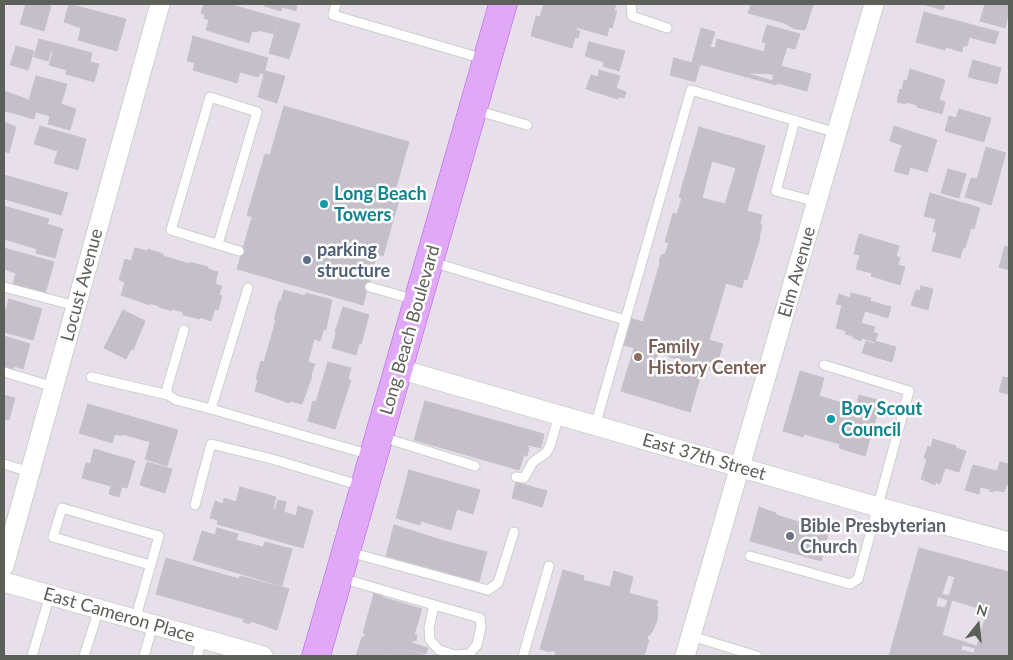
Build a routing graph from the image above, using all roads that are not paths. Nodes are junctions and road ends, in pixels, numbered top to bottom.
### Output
1 (160, 4) edge
2 (336, 4) edge
3 (503, 4) edge
4 (631, 4) edge
5 (874, 4) edge
6 (667, 28) dead end
7 (486, 60) junction
8 (472, 109) junction
9 (795, 120) junction
10 (527, 125) dead end
11 (837, 133) junction
12 (817, 202) junction
13 (218, 244) junction
14 (239, 251) dead end
15 (430, 261) junction
16 (4, 287) edge
17 (370, 287) dead end
18 (248, 288) dead end
19 (418, 301) junction
20 (76, 306) junction
21 (625, 320) junction
22 (184, 330) dead end
23 (824, 365) dead end
24 (399, 369) junction
25 (4, 372) edge
26 (91, 377) dead end
27 (54, 387) junction
28 (168, 395) junction
29 (211, 409) junction
30 (559, 415) junction
31 (595, 426) junction
32 (376, 446) junction
33 (4, 464) edge
34 (475, 466) dead end
35 (740, 467) junction
36 (30, 472) junction
37 (516, 477) dead end
38 (365, 487) junction
39 (195, 505) dead end
40 (878, 507) junction
41 (514, 532) dead end
42 (1009, 542) edge
43 (346, 551) junction
44 (750, 556) dead end
45 (150, 565) junction
46 (4, 566) edge
47 (549, 566) dead end
48 (339, 577) junction
49 (4, 582) edge
50 (50, 596) junction
51 (434, 605) junction
52 (99, 610) junction
53 (135, 620) junction
54 (153, 625) junction
55 (691, 636) junction
56 (200, 648) edge
57 (32, 656) edge
58 (84, 656) edge
59 (144, 656) edge
60 (263, 656) edge
61 (316, 656) edge
62 (523, 656) edge
63 (685, 656) edge
64 (757, 656) edge

1 - 20 street, Locust Avenue
2 - 7 lane
3 - 7 main road, Long Beach Boulevard
4 - 6 lane
5 - 11 street, Elm Avenue
7 - 8 main road, Long Beach Boulevard
8 - 10 lane
8 - 15 main road, Long Beach Boulevard
9 - 11 lane
9 - 12 lane
9 - 21 lane
11 - 12 street, Elm Avenue
12 - 35 street, Elm Avenue
13 - 13 lane
13 - 14 lane
15 - 19 main road, Long Beach Boulevard
15 - 21 lane
16 - 20 lane
17 - 19 lane
18 - 29 lane
19 - 24 main road, Long Beach Boulevard
20 - 27 street, Locust Avenue
21 - 31 lane
22 - 28 lane
23 - 40 lane
24 - 30 street, East 37th Street
24 - 32 main road, Long Beach Boulevard
25 - 27 lane
26 - 28 lane
27 - 36 street, Locust Avenue
28 - 29 lane
29 - 32 lane
30 - 31 street, East 37th Street
30 - 37 lane
31 - 35 street, East 37th Street
32 - 34 lane
32 - 38 main road, Long Beach Boulevard
33 - 36 lane
35 - 40 street, East 37th Street
35 - 55 street, Elm Avenue
36 - 46 street, Locust Avenue
38 - 39 lane
38 - 43 main road, Long Beach Boulevard
40 - 42 street, East 37th Street
40 - 44 lane
41 - 43 lane
43 - 48 main road, Long Beach Boulevard
45 - 45 lane
45 - 53 lane
47 - 62 lane
48 - 51 lane
48 - 61 main road, Long Beach Boulevard
49 - 50 street, East Cameron Place
50 - 52 street, East Cameron Place
50 - 57 lane
51 - 51 lane
52 - 53 street, East Cameron Place
52 - 58 lane
53 - 54 street, East Cameron Place
54 - 56 street, East Cameron Place
54 - 59 lane
55 - 63 street, Elm Avenue
55 - 64 lane
56 - 60 street, East Cameron Place

